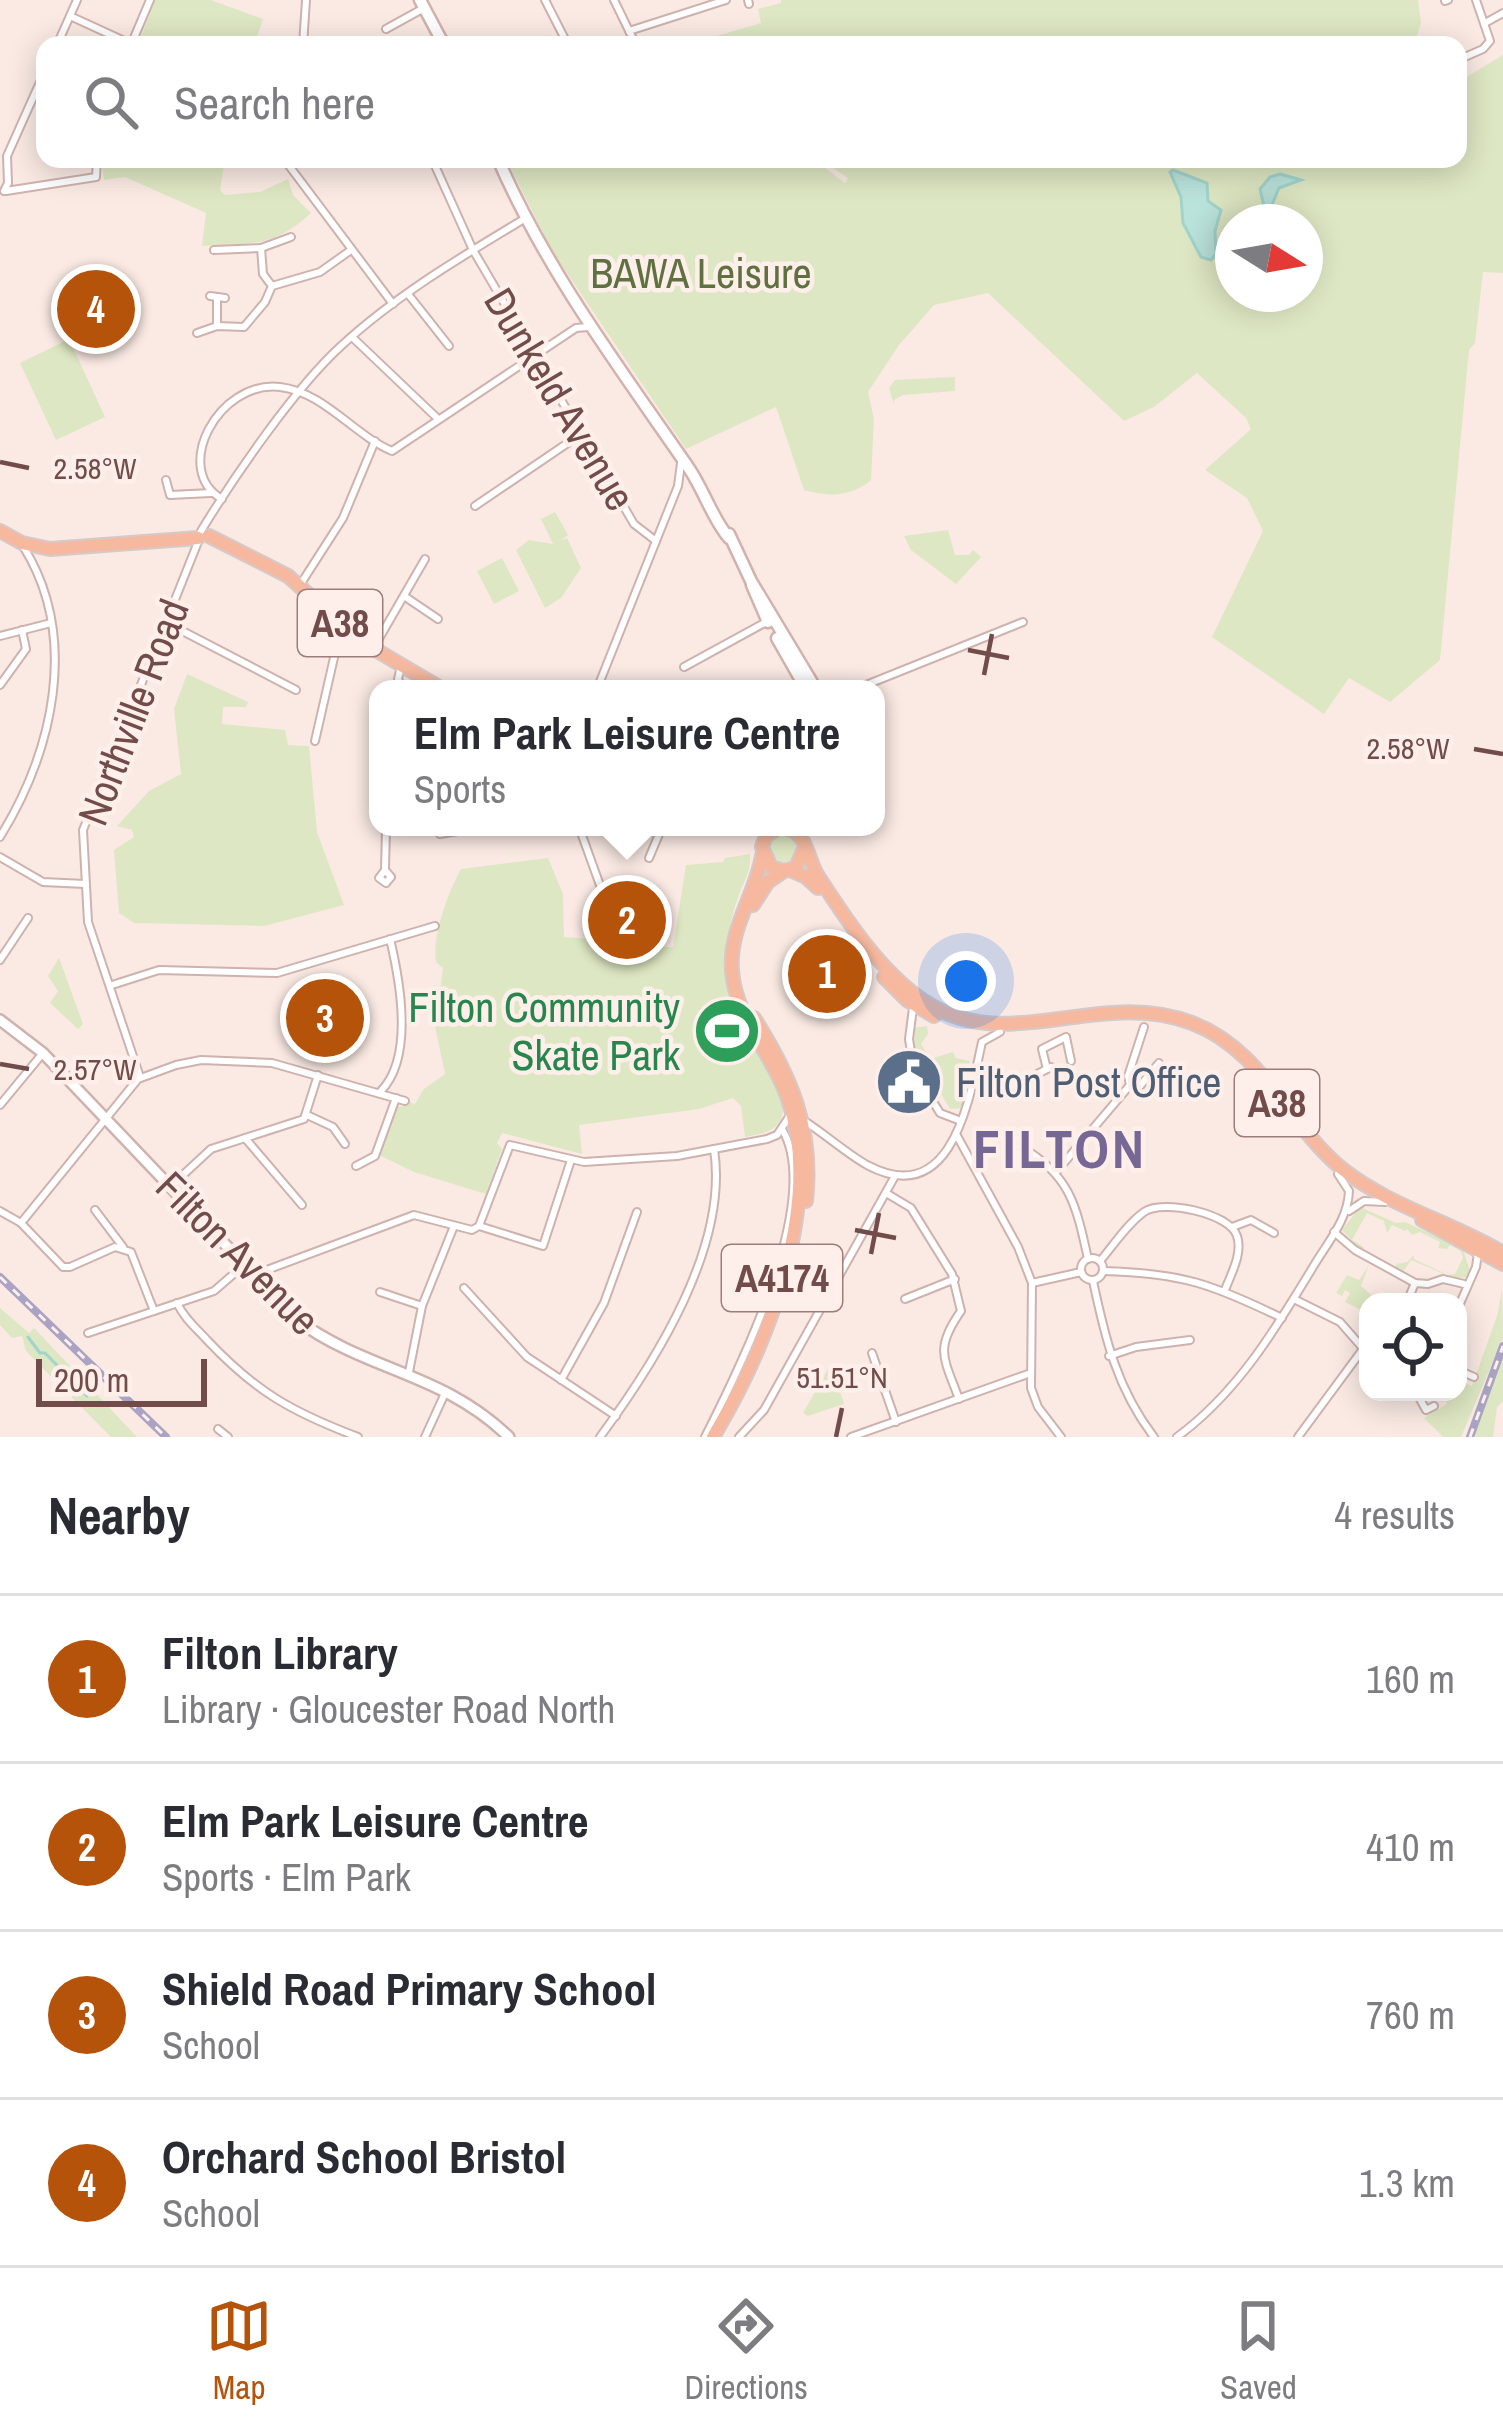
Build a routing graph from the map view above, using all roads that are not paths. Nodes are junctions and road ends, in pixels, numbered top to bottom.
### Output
1 (77, 0) edge
2 (150, 0) edge
3 (306, 0) edge
4 (545, 0) edge
5 (614, 0) edge
6 (726, 0) edge
7 (1476, 0) edge
8 (422, 4) edge
9 (1503, 13) edge
10 (70, 16) junction
11 (1485, 23) junction
12 (386, 29) dead end
13 (629, 32) junction
14 (61, 36) edge
15 (112, 36) edge
16 (135, 36) edge
17 (304, 36) edge
18 (439, 36) edge
19 (563, 36) edge
20 (631, 36) edge
21 (1467, 57) edge
22 (36, 90) edge
23 (98, 168) edge
24 (291, 168) edge
25 (436, 168) edge
26 (502, 168) edge
27 (2, 192) edge
28 (524, 219) junction
29 (291, 237) dead end
30 (262, 248) junction
31 (214, 250) dead end
32 (351, 250) junction
33 (472, 250) junction
34 (272, 286) junction
35 (408, 294) junction
36 (217, 297) dead end
37 (394, 305) junction
38 (581, 311) junction
39 (218, 326) junction
40 (576, 328) junction
41 (591, 328) junction
42 (197, 333) dead end
43 (352, 337) junction
44 (449, 346) dead end
45 (534, 355) junction
46 (300, 394) junction
47 (437, 418) junction
48 (581, 434) junction
49 (375, 441) junction
50 (681, 457) junction
51 (694, 476) junction
52 (166, 481) dead end
53 (678, 486) junction
54 (212, 494) junction
55 (222, 500) junction
56 (475, 506) dead end
57 (0, 531) edge
58 (203, 537) junction
59 (20, 541) junction
60 (656, 541) junction
61 (39, 548) junction
62 (57, 548) junction
63 (33, 564) junction
64 (425, 566) dead end
65 (752, 581) junction
66 (300, 585) junction
67 (404, 596) junction
68 (766, 602) junction
69 (437, 614) dead end
70 (767, 619) junction
71 (1023, 622) dead end
72 (51, 623) junction
73 (166, 623) junction
74 (22, 630) junction
75 (347, 630) junction
76 (0, 636) edge
77 (373, 649) junction
78 (401, 666) junction
79 (684, 667) dead end
80 (398, 680) edge
81 (423, 680) edge
82 (601, 680) edge
83 (809, 680) edge
84 (810, 680) edge
85 (878, 680) edge
86 (0, 686) edge
87 (296, 690) dead end
88 (315, 741) dead end
89 (386, 836) edge
90 (582, 836) edge
91 (658, 836) edge
92 (746, 836) edge
93 (770, 836) edge
94 (0, 837) edge
95 (804, 838) edge
96 (762, 855) junction
97 (662, 856) dead end
98 (0, 857) edge
99 (385, 870) dead end
100 (787, 870) junction
101 (85, 884) junction
102 (601, 888) dead end
103 (28, 918) dead end
104 (428, 925) dead end
105 (389, 939) junction
106 (0, 960) edge
107 (111, 985) junction
108 (912, 1004) junction
109 (748, 1014) junction
110 (0, 1019) edge
111 (1144, 1027) dead end
112 (1000, 1032) junction
113 (43, 1053) junction
114 (1070, 1060) dead end
115 (1159, 1063) dead end
116 (976, 1074) junction
117 (318, 1075) junction
118 (140, 1077) junction
119 (1130, 1085) junction
120 (379, 1092) junction
121 (0, 1106) edge
122 (791, 1107) junction
123 (307, 1115) junction
124 (105, 1117) junction
125 (803, 1120) junction
126 (962, 1122) junction
127 (782, 1129) junction
128 (824, 1132) junction
129 (956, 1134) junction
130 (245, 1138) junction
131 (807, 1140) junction
132 (346, 1144) dead end
133 (1020, 1145) dead end
134 (713, 1149) junction
135 (572, 1160) junction
136 (360, 1161) dead end
137 (1057, 1171) junction
138 (1338, 1174) junction
139 (895, 1176) junction
140 (170, 1187) junction
141 (1364, 1188) junction
142 (886, 1193) junction
143 (1385, 1202) junction
144 (302, 1205) dead end
145 (94, 1210) dead end
146 (0, 1211) edge
147 (1347, 1211) junction
148 (637, 1212) dead end
149 (1268, 1218) dead end
150 (21, 1223) junction
151 (454, 1226) junction
152 (479, 1226) junction
153 (1232, 1227) junction
154 (1263, 1227) junction
155 (1334, 1232) junction
156 (1274, 1233) dead end
157 (1479, 1245) junction
158 (123, 1247) junction
159 (1500, 1258) edge
160 (1088, 1259) junction
161 (1100, 1261) junction
162 (244, 1265) junction
163 (1477, 1267) junction
164 (1103, 1271) junction
165 (1081, 1272) junction
166 (253, 1276) junction
167 (955, 1279) junction
168 (1094, 1281) junction
169 (1032, 1283) junction
170 (1415, 1283) junction
171 (1464, 1283) dead end
172 (464, 1288) dead end
173 (1225, 1291) junction
174 (380, 1292) dead end
175 (1411, 1293) edge
176 (1465, 1293) edge
177 (905, 1299) dead end
178 (1294, 1299) junction
179 (177, 1303) junction
180 (422, 1306) junction
181 (154, 1311) junction
182 (1282, 1318) junction
183 (88, 1334) dead end
184 (1190, 1340) dead end
185 (1359, 1344) edge
186 (872, 1353) dead end
187 (1109, 1356) junction
188 (1359, 1361) edge
189 (409, 1372) junction
190 (1028, 1374) junction
191 (1467, 1374) edge
192 (1474, 1378) dead end
193 (561, 1380) junction
194 (446, 1390) junction
195 (959, 1399) junction
196 (1422, 1401) edge
197 (1427, 1410) dead end
198 (616, 1416) junction
199 (896, 1422) junction
200 (218, 1429) dead end
201 (1188, 1434) edge
202 (228, 1437) edge
203 (358, 1437) edge
204 (425, 1437) edge
205 (509, 1437) edge
206 (600, 1437) edge
207 (709, 1437) edge
208 (722, 1437) edge
209 (739, 1437) edge
210 (851, 1437) edge
211 (1061, 1437) edge
212 (1154, 1437) edge
213 (1177, 1437) edge
214 (1298, 1437) edge

1 - 10 street
2 - 16 street
3 - 17 street
4 - 19 street
5 - 13 street
6 - 13 street
7 - 11 street
8 - 12 street
8 - 18 main road
9 - 11 street
10 - 14 street
10 - 15 street
11 - 21 street
13 - 20 street
22 - 27 street
23 - 27 street
24 - 32 street
25 - 33 street, Dunkeld Avenue
26 - 28 main road
28 - 33 street, Northville Road
28 - 38 main road
29 - 30 street
30 - 31 street
30 - 34 street
32 - 34 street
32 - 37 street
33 - 35 street, Northville Road
33 - 45 street, Dunkeld Avenue
34 - 39 street
35 - 37 street, Northville Road
35 - 44 street
36 - 39 street
37 - 43 street, Northville Road
38 - 40 street
38 - 41 main road
39 - 42 street
40 - 41 street
40 - 45 street
41 - 50 main road
43 - 46 street, Northville Road
43 - 47 street
45 - 47 street
45 - 48 street, Dunkeld Avenue
46 - 49 street
46 - 54 street
46 - 55 street, Northville Road
47 - 49 street
48 - 56 street
48 - 60 street, Dunkeld Avenue
49 - 66 street
50 - 51 main road
50 - 53 street
51 - 53 street
51 - 65 main road
52 - 54 street
53 - 60 street
54 - 55 street
55 - 58 street, Northville Road
57 - 59 main road
58 - 62 main road
58 - 66 main road, A38
58 - 73 street, Northville Road
59 - 61 main road
59 - 62 main road
59 - 63 street
60 - 82 street
61 - 62 main road
61 - 63 street
63 - 72 street
64 - 67 street
65 - 68 main road
65 - 70 main road
66 - 75 main road, A38
67 - 69 street
67 - 77 street
68 - 70 main road
68 - 84 main road
70 - 79 street
70 - 83 main road
71 - 85 street
72 - 74 street
72 - 94 street
73 - 87 street
73 - 101 street, Northville Road
74 - 76 street
74 - 86 street
75 - 77 main road, A38
75 - 88 street
77 - 78 main road, A38
78 - 80 street
78 - 81 main road, A38
89 - 99 street
90 - 102 street
91 - 97 street
92 - 96 main road
93 - 96 main road
95 - 100 main road
95 - 141 main road, A38
96 - 100 main road
96 - 109 main road, A4174
98 - 101 street
100 - 108 main road, A38
100 - 109 main road, A4174
101 - 107 street, Northville Road
103 - 106 street
104 - 105 street
105 - 107 street
105 - 120 street
107 - 118 street, Northville Road
108 - 112 main road, A38
108 - 126 street
109 - 122 main road, A4174
109 - 125 main road, A4174
110 - 113 street, Filton Avenue
111 - 119 street
112 - 116 street
112 - 138 main road, A38
113 - 121 street
113 - 124 street, Filton Avenue
114 - 116 street
115 - 119 street
116 - 126 street
117 - 118 street
117 - 120 street
117 - 123 street
118 - 124 street
119 - 137 street
120 - 136 street
122 - 127 street
122 - 207 main road, A4174
123 - 130 street
123 - 132 street
124 - 140 street, Filton Avenue
124 - 150 street
125 - 128 street
125 - 131 main road, A4174
126 - 129 street
127 - 134 street
127 - 207 street
128 - 131 street
128 - 139 street
129 - 139 street
129 - 169 street
130 - 140 street
130 - 144 street
131 - 208 main road, A4174
133 - 137 street
134 - 135 street
134 - 198 street
135 - 152 street
135 - 152 street
137 - 160 street
138 - 141 main road, A38
138 - 147 street
139 - 142 street
140 - 162 street, Filton Avenue
141 - 143 main road, A38
141 - 147 street
141 - 157 main road, A38
142 - 167 street
142 - 209 street
143 - 147 street
143 - 157 main road, A38
145 - 158 street
146 - 150 street
147 - 155 street
148 - 193 street
149 - 154 street
150 - 158 street
151 - 152 street
151 - 166 street
151 - 180 street
153 - 154 street
153 - 161 street
153 - 173 street
154 - 156 street
155 - 170 street
155 - 178 street
157 - 159 main road, A38
157 - 163 street
158 - 181 street
159 - 163 street
160 - 161 street
160 - 165 street
161 - 164 street
162 - 166 street, Filton Avenue
162 - 179 street
163 - 176 street
164 - 168 street
164 - 173 street
165 - 168 street
165 - 169 street
166 - 189 street, Filton Avenue
167 - 177 street
167 - 195 street
168 - 187 street
169 - 190 street
170 - 171 street
170 - 175 street
172 - 193 street
173 - 182 street
174 - 180 street
178 - 182 street
178 - 185 street
179 - 181 street
179 - 203 street
180 - 189 street
181 - 183 street
182 - 201 street
184 - 187 street
186 - 199 street
187 - 212 street
188 - 214 street
189 - 194 street, Filton Avenue
190 - 195 street
190 - 211 street
191 - 192 street
193 - 198 street
194 - 204 street
194 - 205 street, Filton Avenue
195 - 199 street
196 - 197 street
198 - 206 street
199 - 210 street
200 - 202 street
201 - 213 street

